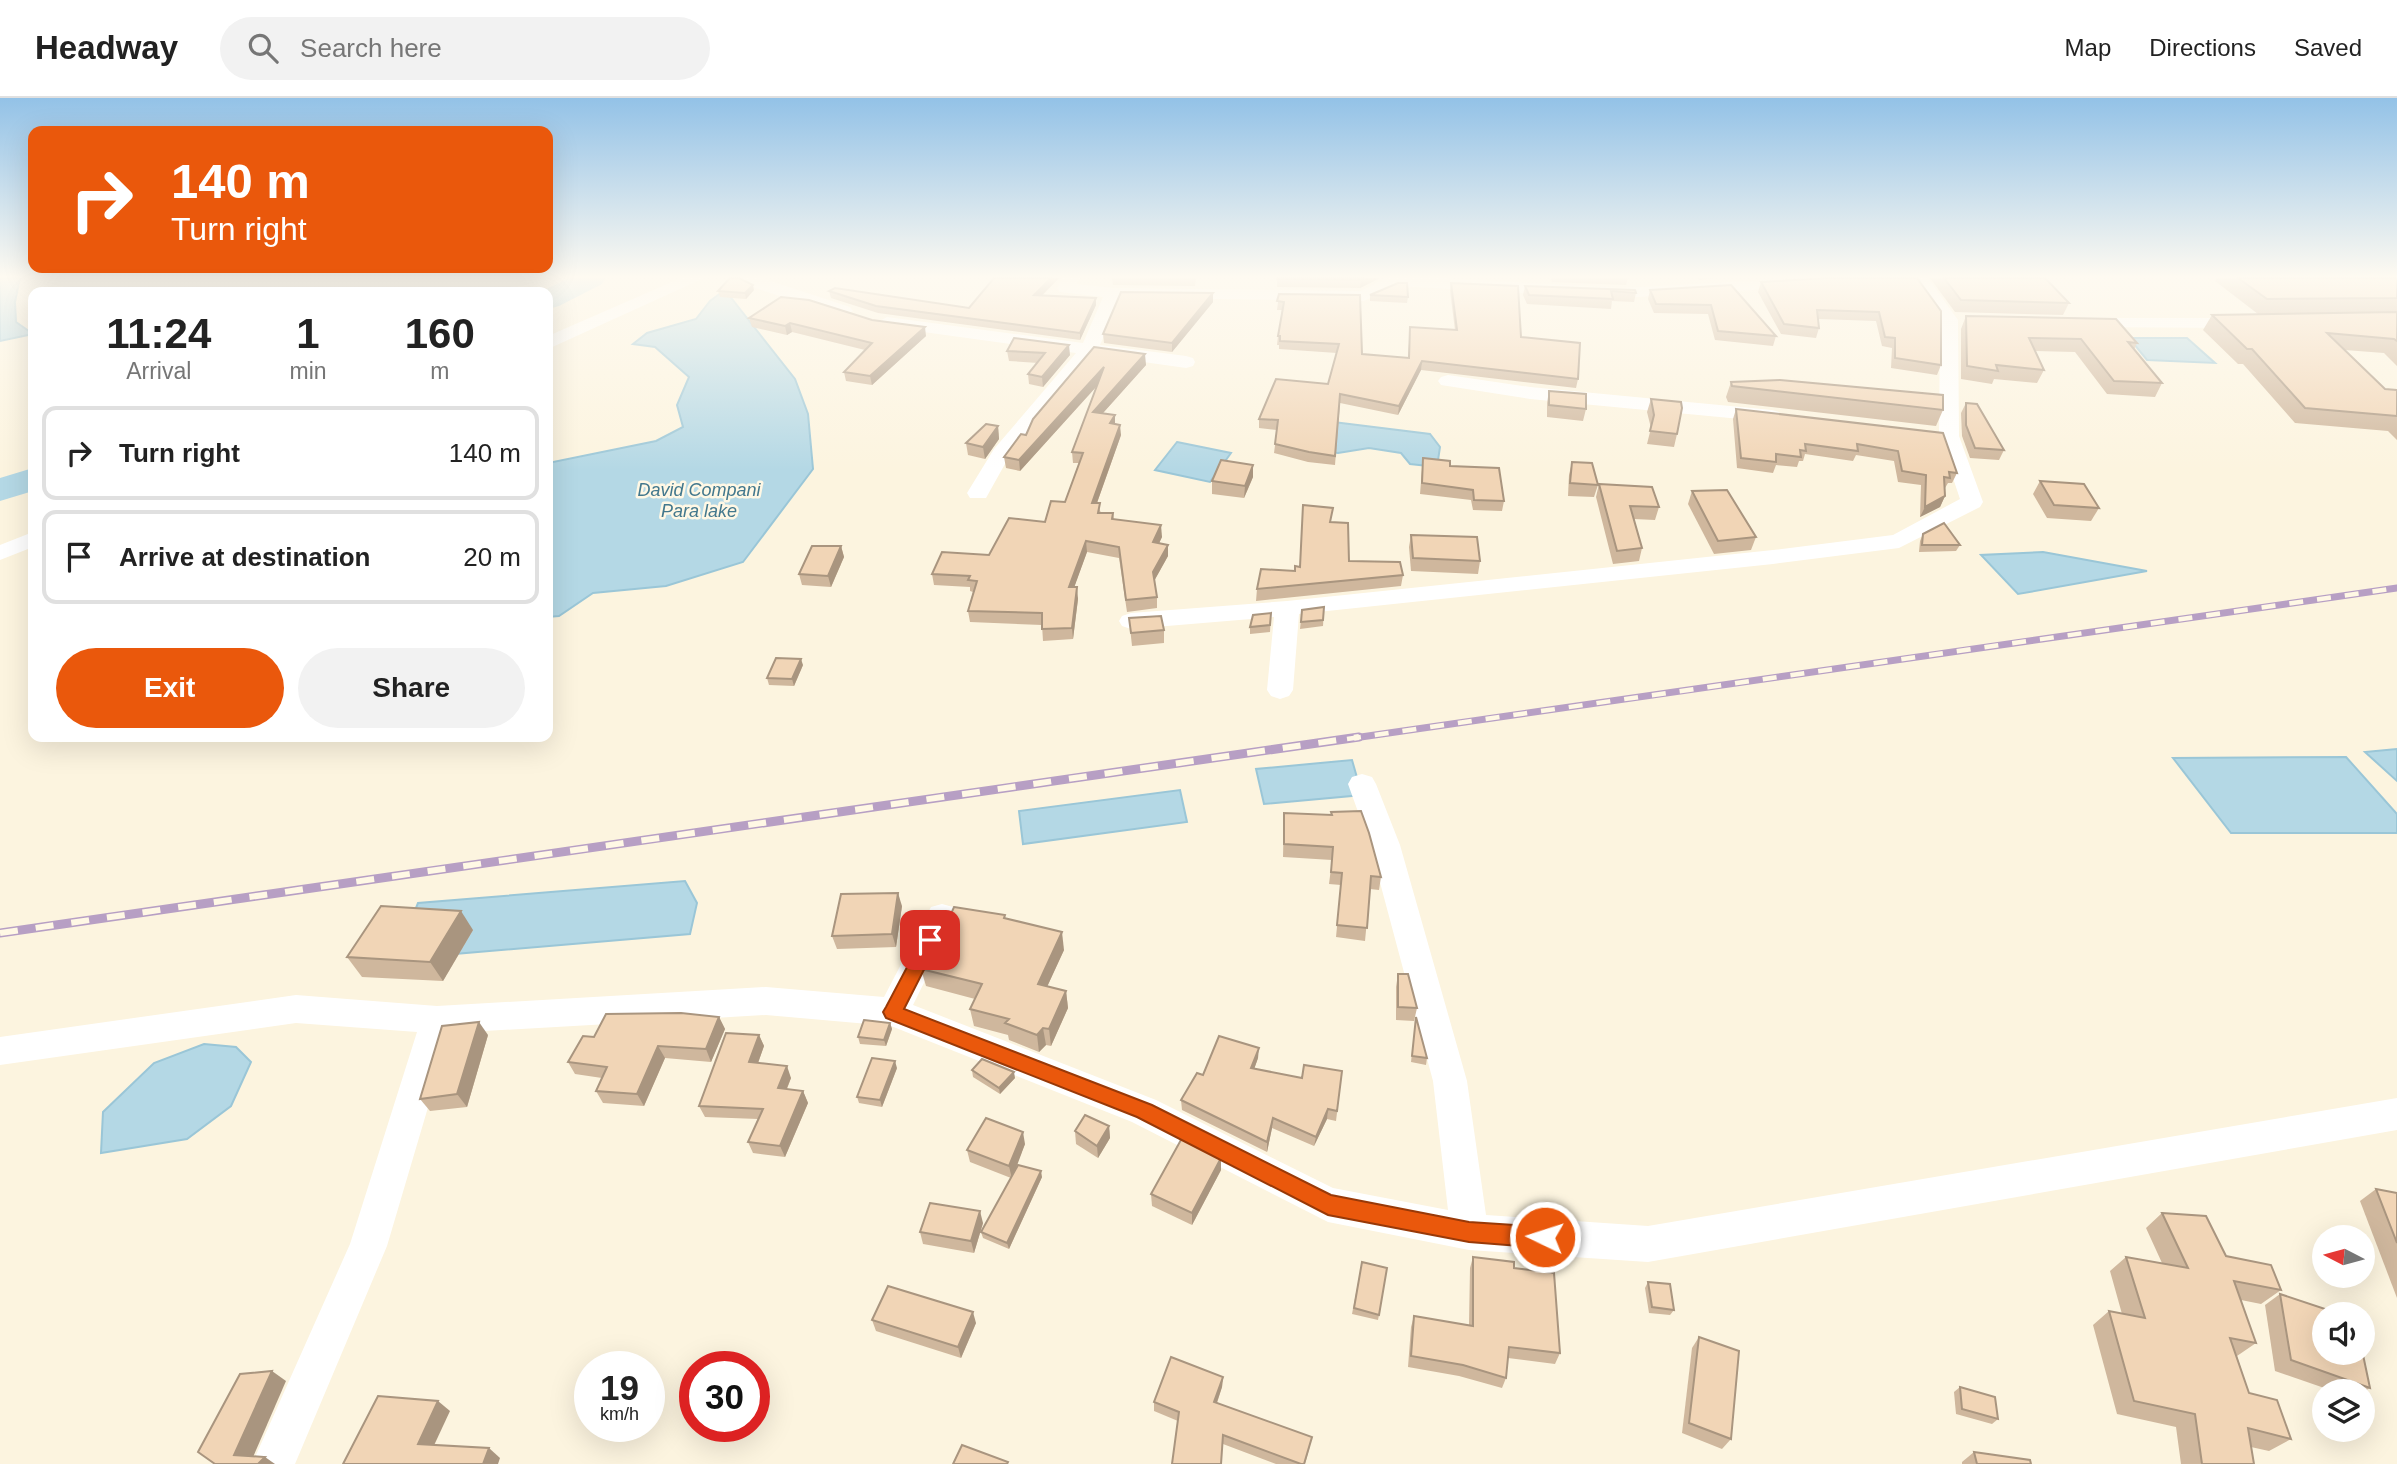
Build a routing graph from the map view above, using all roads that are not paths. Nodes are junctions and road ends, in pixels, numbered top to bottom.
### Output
1 (1035, 342) edge
2 (1092, 342) edge
3 (1953, 342) edge
4 (1089, 349) junction
5 (1186, 362) dead end
6 (1448, 381) dead end
7 (1785, 417) edge
8 (978, 493) dead end
9 (28, 541) edge
10 (0, 553) edge
11 (1287, 608) junction
12 (1131, 621) edge
13 (1280, 690) dead end
14 (1362, 784) dead end
15 (942, 916) dead end
16 (893, 1012) junction
17 (437, 1020) junction
18 (0, 1051) edge
19 (2397, 1114) edge
20 (1469, 1232) junction
21 (273, 1464) edge

1 - 4 street
2 - 4 street
3 - 11 street
4 - 5 street
4 - 8 street
6 - 7 street
9 - 10 street
11 - 12 street
11 - 13 street
14 - 20 street
15 - 16 street
16 - 17 street
16 - 20 street
17 - 18 street
17 - 21 street
19 - 20 street

